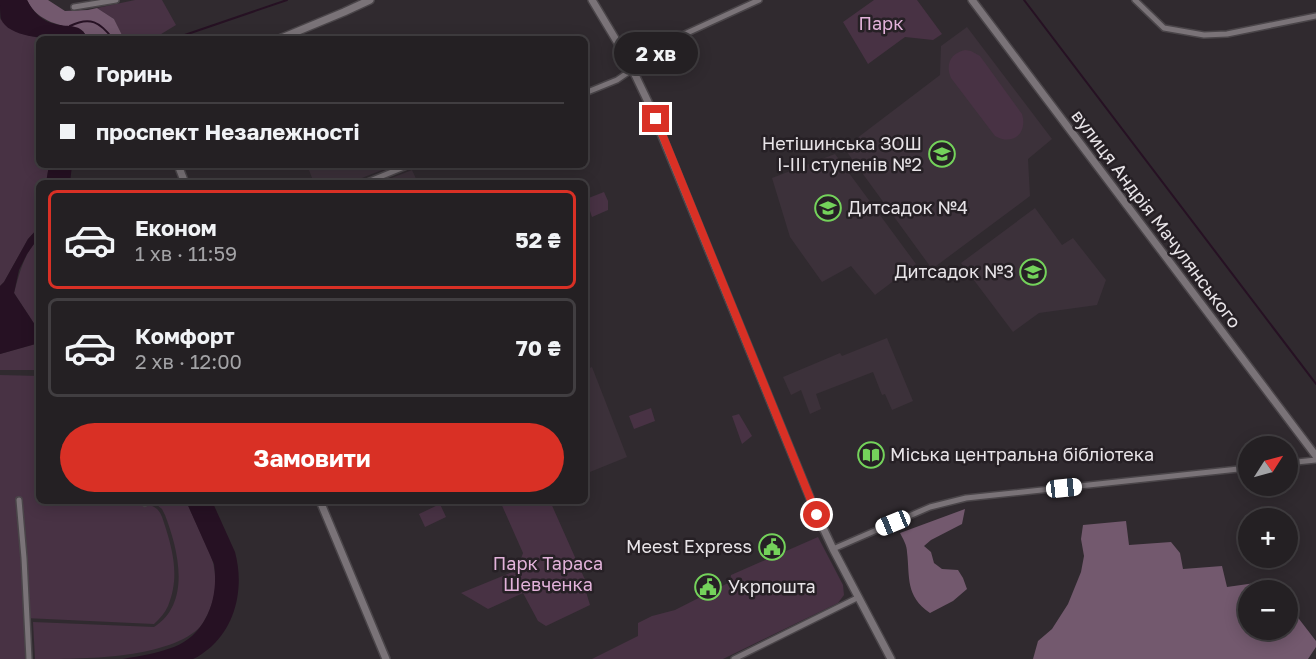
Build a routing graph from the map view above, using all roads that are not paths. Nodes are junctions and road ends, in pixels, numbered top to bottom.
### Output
1 (116, 0) edge
2 (370, 0) edge
3 (592, 0) edge
4 (759, 0) edge
5 (972, 0) edge
6 (1135, 0) edge
7 (74, 7) dead end
8 (1316, 16) edge
9 (286, 36) edge
10 (628, 60) junction
11 (633, 69) junction
12 (588, 92) edge
13 (402, 168) edge
14 (372, 180) edge
15 (1316, 458) edge
16 (1298, 461) edge
17 (1238, 469) edge
18 (19, 500) dead end
19 (321, 504) edge
20 (833, 549) junction
21 (859, 597) junction
22 (29, 659) edge
23 (387, 659) edge
24 (734, 659) edge
25 (891, 659) edge

1 - 7 street
2 - 9 street
3 - 10 street
4 - 10 street
5 - 15 street, вулиця Андрія Мачулянського
6 - 8 street
10 - 11 street
11 - 12 street
11 - 20 street
13 - 14 street
15 - 16 street
17 - 20 street
18 - 22 street
19 - 23 street
20 - 21 street
21 - 24 street
21 - 25 street

